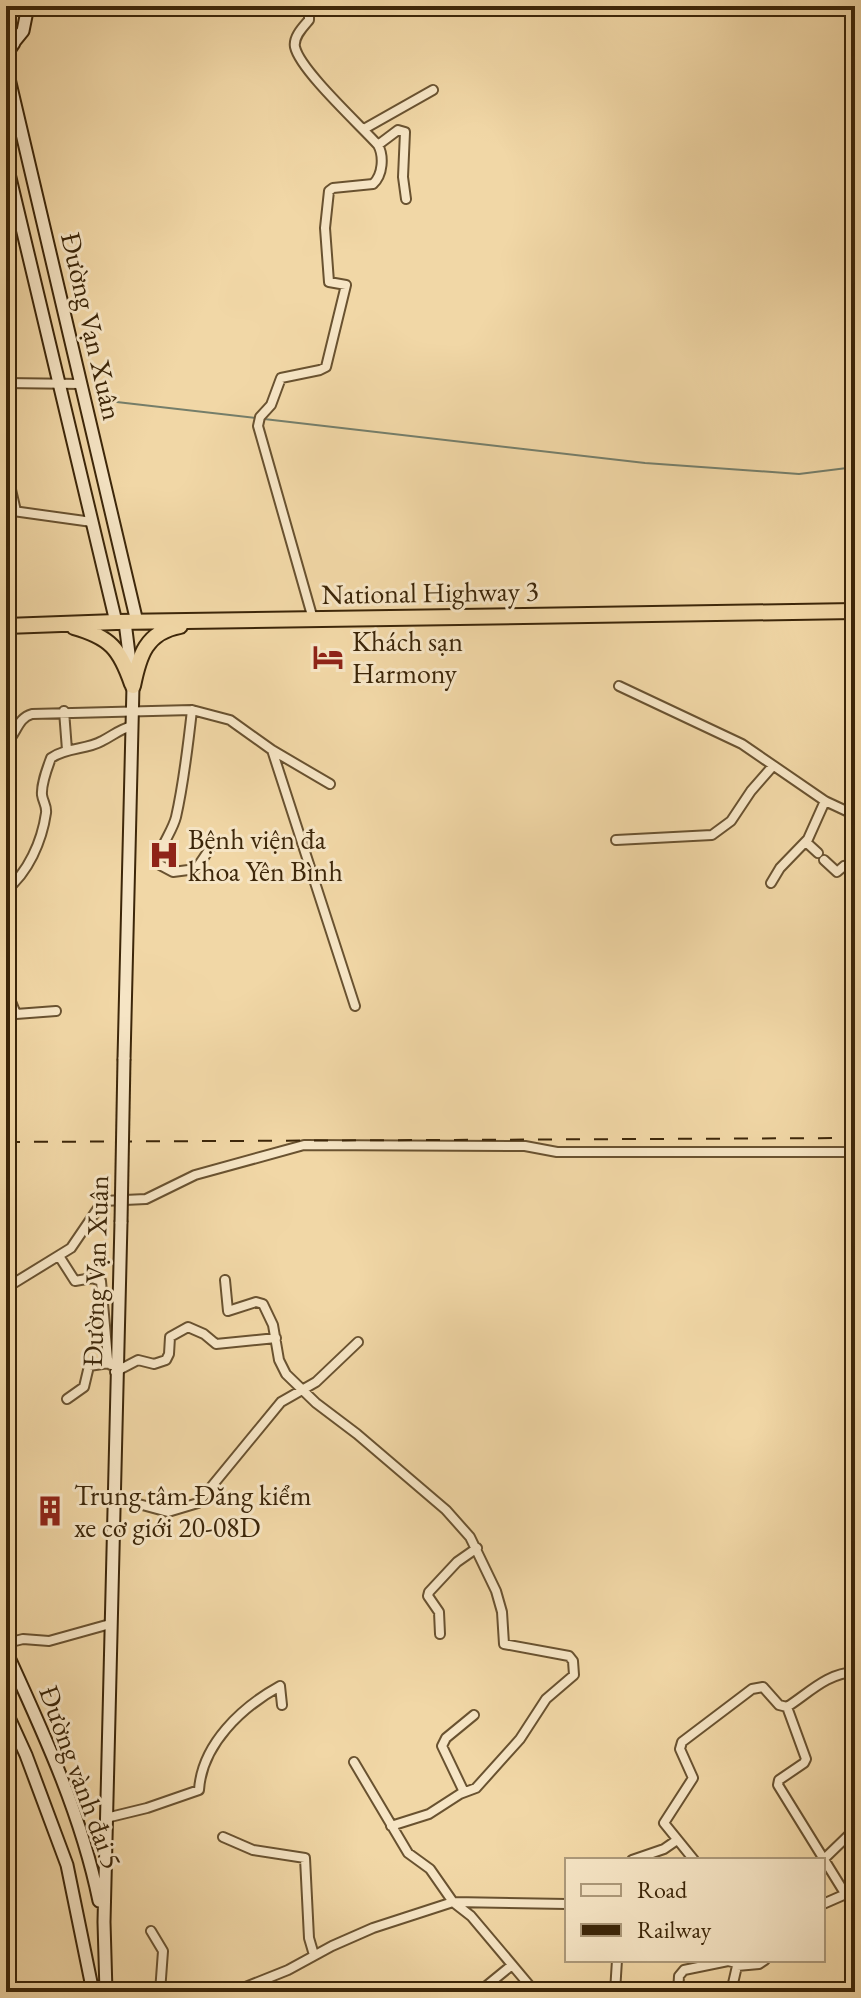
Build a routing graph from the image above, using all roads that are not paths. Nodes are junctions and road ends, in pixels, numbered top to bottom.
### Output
1 (28, 6) edge
2 (309, 6) edge
3 (10, 46) edge
4 (433, 90) dead end
5 (364, 129) junction
6 (378, 145) junction
7 (6, 161) edge
8 (9, 190) edge
9 (406, 199) dead end
10 (6, 383) edge
11 (81, 384) junction
12 (60, 386) junction
13 (6, 468) edge
14 (11, 511) edge
15 (92, 522) junction
16 (855, 611) edge
17 (313, 619) junction
18 (126, 622) junction
19 (209, 622) junction
20 (62, 624) junction
21 (6, 626) edge
22 (133, 686) junction
23 (619, 686) dead end
24 (132, 710) junction
25 (192, 710) junction
26 (64, 711) junction
27 (132, 726) junction
28 (6, 743) edge
29 (67, 750) junction
30 (272, 750) junction
31 (772, 767) junction
32 (330, 784) dead end
33 (825, 801) junction
34 (855, 815) edge
35 (616, 840) dead end
36 (806, 842) junction
37 (213, 844) dead end
38 (855, 864) edge
39 (771, 883) dead end
40 (6, 890) edge
41 (6, 950) edge
42 (6, 973) edge
43 (6, 989) edge
44 (355, 1006) dead end
45 (56, 1011) dead end
46 (855, 1152) edge
47 (59, 1256) junction
48 (225, 1280) dead end
49 (6, 1288) edge
50 (276, 1338) junction
51 (358, 1342) dead end
52 (113, 1367) junction
53 (302, 1390) junction
54 (67, 1399) dead end
55 (113, 1500) junction
56 (477, 1548) junction
57 (110, 1624) junction
58 (440, 1634) dead end
59 (7, 1643) edge
60 (6, 1651) edge
61 (855, 1672) edge
62 (282, 1705) dead end
63 (787, 1707) junction
64 (6, 1711) edge
65 (474, 1715) dead end
66 (354, 1762) dead end
67 (464, 1792) junction
68 (106, 1818) junction
69 (391, 1826) junction
70 (855, 1829) edge
71 (223, 1837) dead end
72 (677, 1840) junction
73 (638, 1858) edge
74 (692, 1858) edge
75 (823, 1858) edge
76 (825, 1858) edge
77 (825, 1861) edge
78 (855, 1890) edge
79 (846, 1895) junction
80 (453, 1902) junction
81 (825, 1903) edge
82 (565, 1904) edge
83 (104, 1922) junction
84 (151, 1931) dead end
85 (314, 1955) junction
86 (617, 1962) edge
87 (723, 1962) edge
88 (732, 1962) edge
89 (762, 1962) edge
90 (741, 1964) junction
91 (512, 1965) junction
92 (93, 1992) edge
93 (106, 1992) edge
94 (113, 1992) edge
95 (160, 1992) edge
96 (233, 1992) edge
97 (479, 1992) edge
98 (535, 1992) edge
99 (615, 1992) edge
100 (678, 1992) edge
101 (731, 1992) edge

1 - 3 main road, Đường Vạn Xuân
2 - 5 street
3 - 11 main road, Đường Vạn Xuân
4 - 5 street
5 - 6 street
6 - 9 street
6 - 17 street
7 - 8 main road, Đường Vạn Xuân
8 - 12 main road, Đường Vạn Xuân
10 - 12 street
11 - 12 street
11 - 18 main road, Đường Vạn Xuân
12 - 15 main road, Đường Vạn Xuân
13 - 14 street
14 - 15 street
15 - 18 main road, Đường Vạn Xuân
16 - 17 highway, National Highway 3
17 - 19 highway, National Highway 3
18 - 19 highway, National Highway 3
18 - 20 highway, National Highway 3
18 - 22 main road, Đường Vạn Xuân
19 - 22 highway
20 - 21 highway, National Highway 3
20 - 22 highway
22 - 24 main road, Đường Vạn Xuân
23 - 31 street
24 - 25 street
24 - 26 street
24 - 27 main road, Đường Vạn Xuân
25 - 30 street
25 - 37 street
26 - 28 street
26 - 29 street
27 - 29 street
27 - 52 main road, Đường Vạn Xuân, bridge
29 - 40 street
30 - 32 street
30 - 44 street
31 - 33 street
31 - 35 street
33 - 34 street
33 - 36 street
36 - 38 street
36 - 39 street
41 - 42 street
43 - 45 street
46 - 47 street
47 - 49 street
47 - 52 street
48 - 50 street
50 - 52 street
50 - 53 street
51 - 53 street
52 - 54 street
52 - 55 main road, Đường Vạn Xuân
53 - 55 street
53 - 56 street
55 - 57 main road, Đường Vạn Xuân
56 - 58 street
56 - 67 street
57 - 59 street
57 - 68 main road, Đường Vạn Xuân
60 - 83 main road, Đường vành đai 5
61 - 63 street
62 - 68 street
63 - 72 street
63 - 75 street
64 - 92 main road, Đường vành đai 5
65 - 67 street
66 - 69 street
67 - 69 street
68 - 83 main road, Đường Vạn Xuân
69 - 80 street
70 - 76 street
71 - 85 street
72 - 73 street
72 - 74 street
77 - 79 street
78 - 79 street
79 - 81 street
80 - 82 street
80 - 85 street
80 - 91 street
83 - 93 main road, Đường Vạn Xuân
83 - 94 main road, Đường Vạn Xuân
84 - 95 street
85 - 96 street
86 - 99 street
87 - 100 street
88 - 90 street
89 - 90 street
90 - 101 street
91 - 97 street
91 - 98 street

